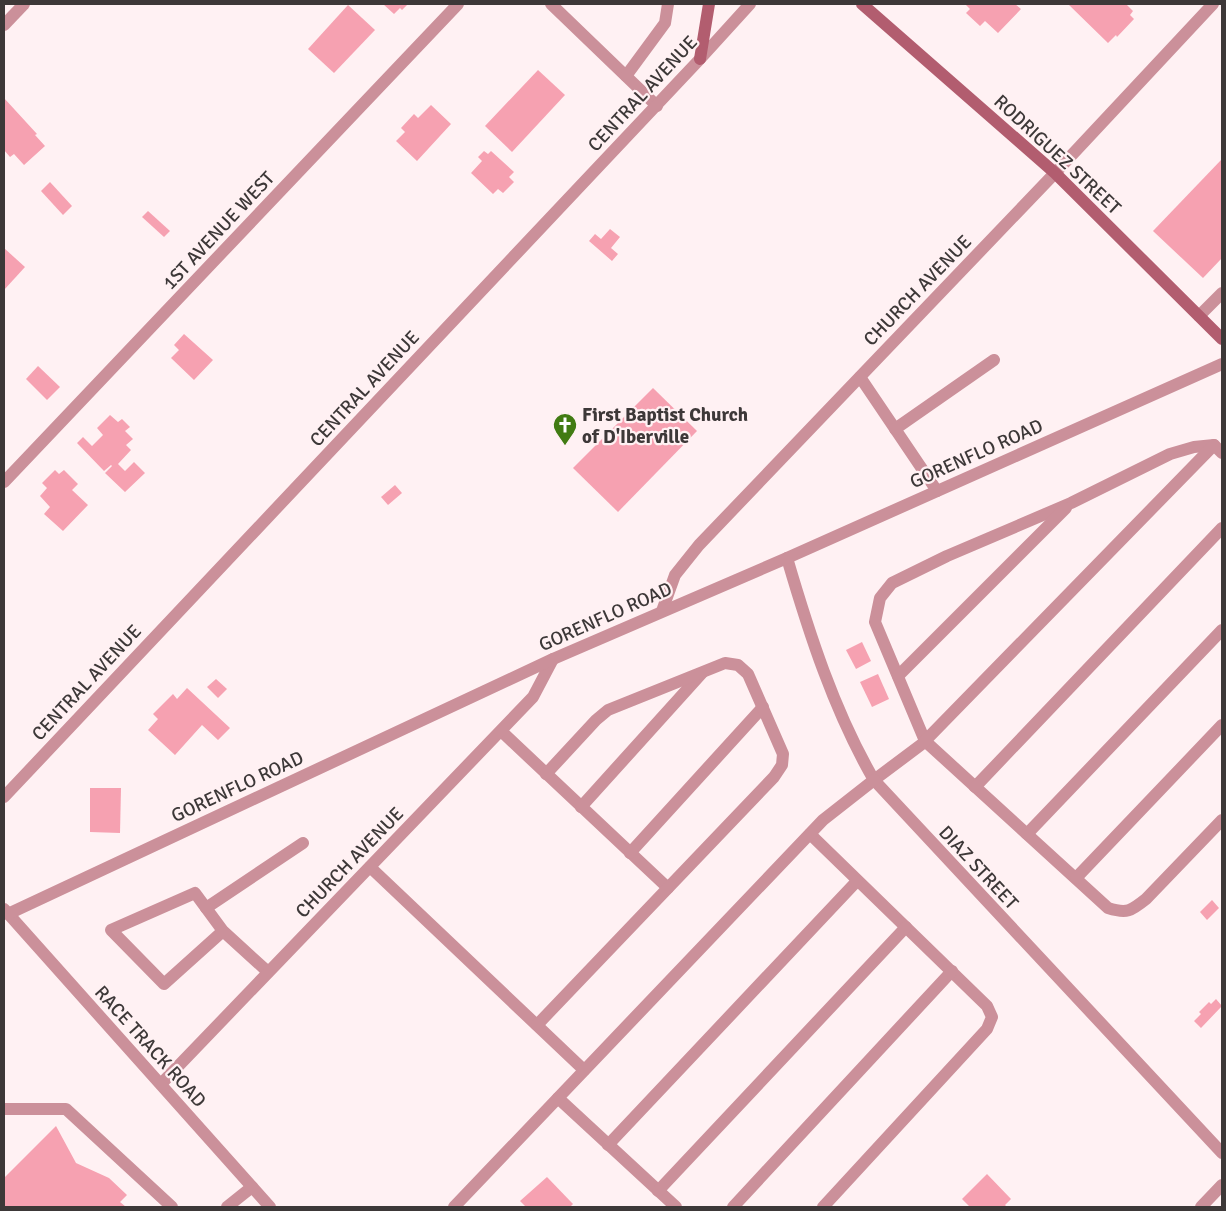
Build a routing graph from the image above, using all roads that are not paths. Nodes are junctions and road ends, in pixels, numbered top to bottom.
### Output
1 (24, 4) edge
2 (458, 4) edge
3 (551, 4) edge
4 (668, 4) edge
5 (709, 4) edge
6 (750, 4) edge
7 (862, 4) edge
8 (1214, 4) edge
9 (4, 25) edge
10 (700, 59) junction
11 (626, 76) junction
12 (656, 106) junction
13 (1055, 173) junction
14 (1222, 293) edge
15 (1199, 316) junction
16 (1222, 339) edge
17 (994, 360) dead end
18 (1222, 364) edge
19 (860, 377) junction
20 (895, 429) junction
21 (1218, 449) edge
22 (4, 482) edge
23 (937, 491) junction
24 (1071, 502) junction
25 (1222, 528) edge
26 (787, 558) junction
27 (662, 611) junction
28 (1222, 630) edge
29 (553, 659) junction
30 (704, 672) junction
31 (898, 676) junction
32 (763, 707) junction
33 (1222, 725) edge
34 (501, 731) junction
35 (925, 741) junction
36 (546, 774) junction
37 (874, 780) junction
38 (975, 787) junction
39 (4, 796) edge
40 (581, 807) junction
41 (1222, 820) edge
42 (810, 834) junction
43 (1027, 834) junction
44 (303, 843) dead end
45 (630, 853) junction
46 (370, 867) junction
47 (1076, 878) junction
48 (857, 881) junction
49 (668, 888) junction
50 (206, 908) junction
51 (6, 911) edge
52 (906, 927) junction
53 (223, 931) junction
54 (952, 971) junction
55 (268, 972) junction
56 (537, 1025) junction
57 (584, 1070) junction
58 (160, 1084) junction
59 (558, 1098) junction
60 (4, 1109) edge
61 (608, 1144) junction
62 (1222, 1153) edge
63 (1222, 1185) edge
64 (252, 1187) junction
65 (658, 1191) junction
66 (172, 1207) edge
67 (228, 1207) edge
68 (270, 1207) edge
69 (454, 1207) edge
70 (676, 1207) edge
71 (733, 1207) edge
72 (823, 1207) edge
73 (1200, 1207) edge

1 - 9 street
2 - 22 street, 1ST AVENUE WEST
3 - 11 street
4 - 11 street
5 - 10 main road
6 - 10 street, CENTRAL AVENUE
7 - 13 main road, RODRIGUEZ STREET
8 - 13 street, CHURCH AVENUE
10 - 12 street, CENTRAL AVENUE
11 - 12 street
12 - 39 street, CENTRAL AVENUE
13 - 15 main road, RODRIGUEZ STREET
13 - 19 street, CHURCH AVENUE
14 - 15 street
15 - 16 main road, RODRIGUEZ STREET
17 - 20 street
18 - 23 street, GORENFLO ROAD
19 - 20 street
19 - 27 street, CHURCH AVENUE
20 - 23 street
21 - 24 street
21 - 35 street
23 - 26 street, GORENFLO ROAD
24 - 31 street
24 - 31 street
25 - 38 street
26 - 27 street, GORENFLO ROAD
26 - 37 street, DIAZ STREET
27 - 29 street, GORENFLO ROAD
28 - 43 street
29 - 34 street, CHURCH AVENUE
29 - 51 street, GORENFLO ROAD
30 - 32 street
30 - 36 street
30 - 40 street
31 - 35 street
32 - 45 street
32 - 49 street
33 - 47 street
34 - 36 street
34 - 46 street, CHURCH AVENUE
35 - 37 street
35 - 38 street
36 - 40 street
37 - 42 street
37 - 62 street, DIAZ STREET
38 - 43 street
40 - 45 street
41 - 47 street
42 - 48 street
42 - 57 street
43 - 47 street
44 - 50 street
45 - 49 street
46 - 55 street, CHURCH AVENUE
46 - 56 street
48 - 52 street
48 - 61 street
49 - 56 street
50 - 53 street
50 - 53 street
51 - 58 street, RACE TRACK ROAD
52 - 54 street
52 - 65 street
53 - 55 street
54 - 71 street
54 - 72 street
55 - 58 street, CHURCH AVENUE
56 - 57 street
57 - 59 street
58 - 64 street, RACE TRACK ROAD
59 - 61 street
59 - 69 street
60 - 66 street
61 - 65 street
63 - 73 street
64 - 67 street
64 - 68 street, RACE TRACK ROAD
65 - 70 street

